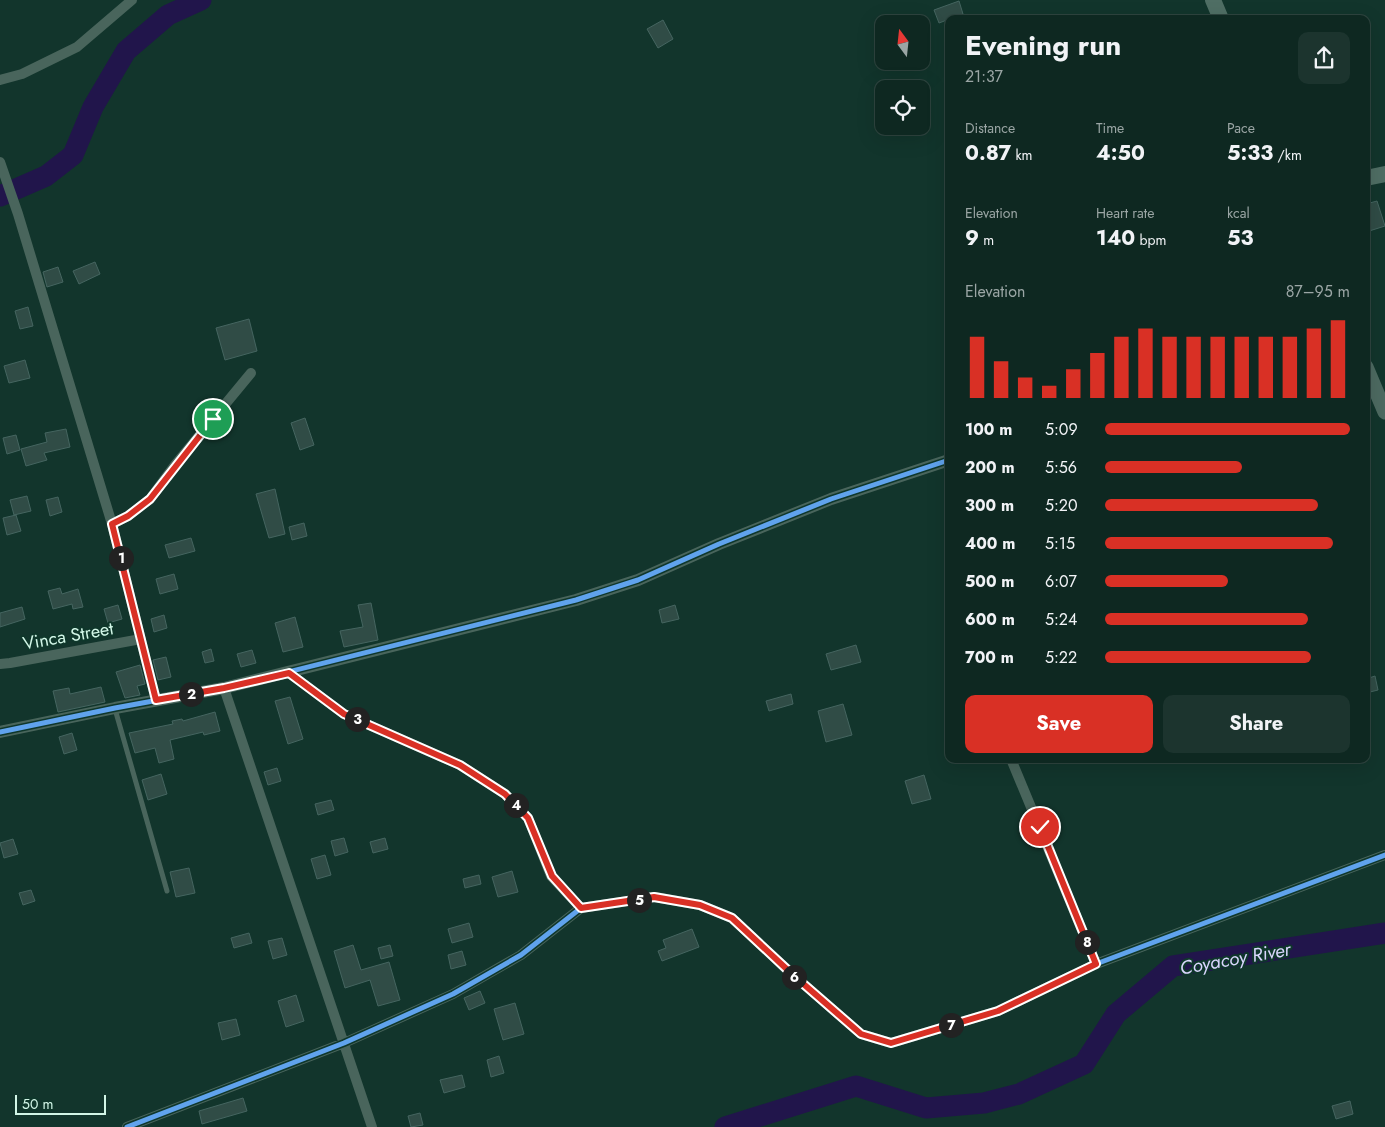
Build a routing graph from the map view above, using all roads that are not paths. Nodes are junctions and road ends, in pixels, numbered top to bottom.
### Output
1 (132, 0) edge
2 (1213, 0) edge
3 (1219, 15) edge
4 (0, 80) edge
5 (0, 162) edge
6 (1385, 174) edge
7 (1370, 177) edge
8 (251, 373) dead end
9 (1370, 376) edge
10 (1385, 412) edge
11 (945, 461) edge
12 (112, 524) junction
13 (141, 640) junction
14 (0, 664) edge
15 (289, 673) junction
16 (224, 688) junction
17 (156, 700) junction
18 (115, 708) junction
19 (0, 732) edge
20 (1013, 763) edge
21 (1385, 855) edge
22 (167, 891) dead end
23 (581, 908) junction
24 (1096, 964) junction
25 (344, 1043) junction
26 (127, 1127) edge
27 (372, 1127) edge

1 - 4 street
2 - 3 main road
5 - 12 street
6 - 7 main road
8 - 12 street
9 - 10 main road
11 - 15 street
12 - 13 street
13 - 14 street, Vinca Street
13 - 17 street
15 - 16 street
15 - 23 street
16 - 17 street
16 - 25 street
17 - 18 street
18 - 19 street
18 - 22 lane
20 - 24 street
21 - 24 street
23 - 24 street
23 - 25 street
25 - 26 street
25 - 27 street

